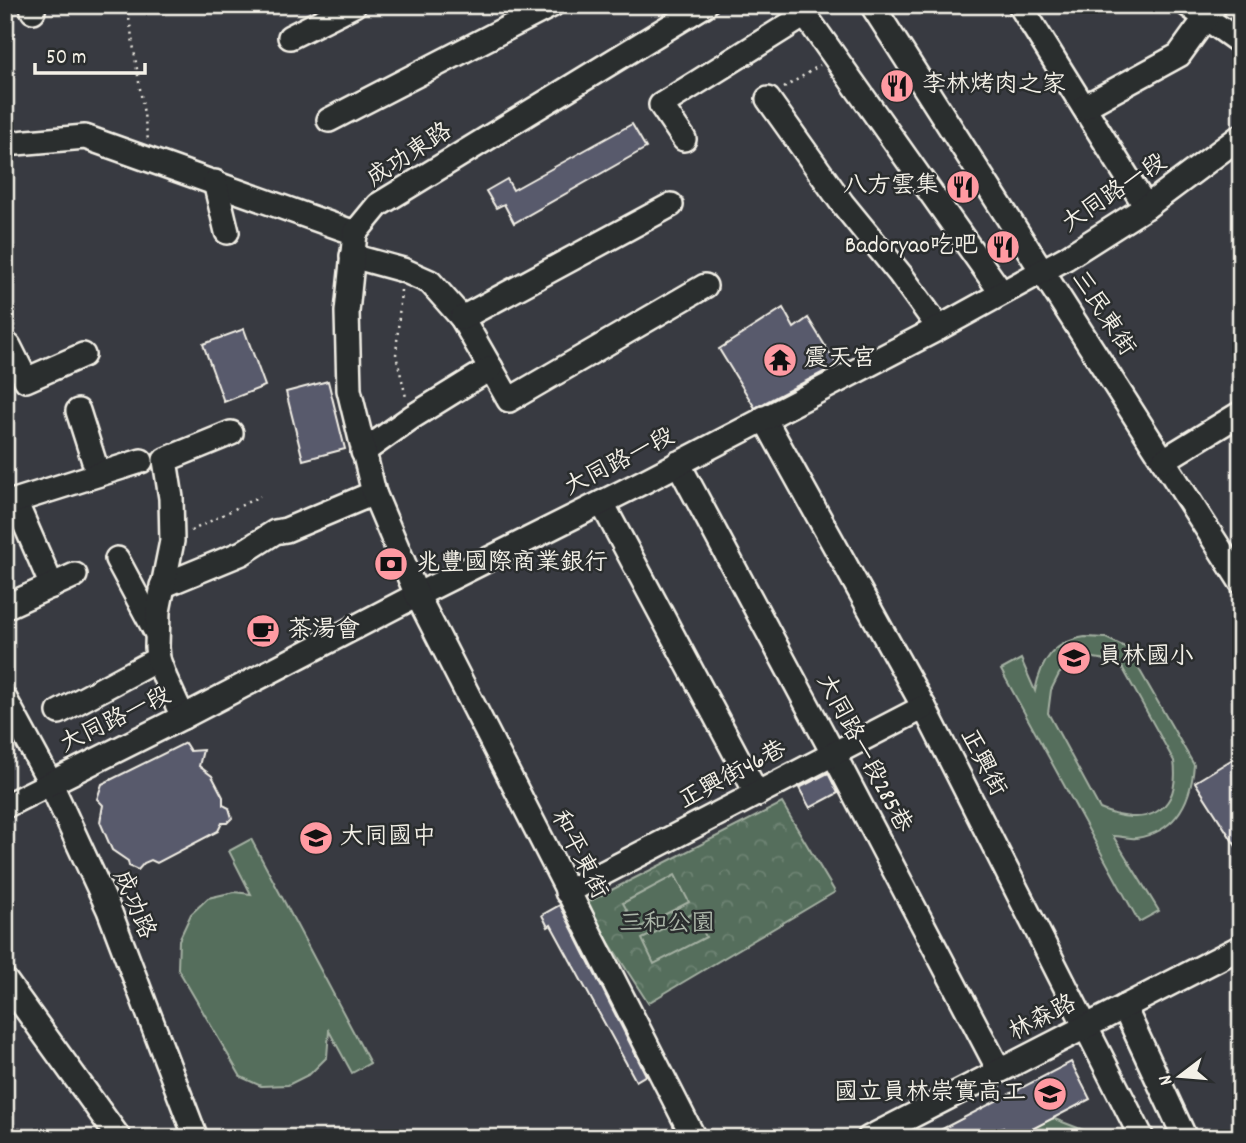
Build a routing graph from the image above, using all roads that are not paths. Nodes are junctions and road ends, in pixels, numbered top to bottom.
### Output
1 (354, 5) edge
2 (705, 5) edge
3 (872, 5) edge
4 (1020, 5) edge
5 (550, 6) edge
6 (802, 10) edge
7 (1203, 10) edge
8 (290, 37) dead end
9 (1241, 43) edge
10 (768, 99) road end
11 (1084, 107) junction
12 (329, 120) dead end
13 (1241, 136) edge
14 (684, 139) dead end
15 (5, 144) edge
16 (215, 182) junction
17 (671, 205) dead end
18 (1146, 207) junction
19 (227, 232) dead end
20 (355, 233) junction
21 (352, 256) junction
22 (1042, 270) junction
23 (705, 286) dead end
24 (1001, 292) junction
25 (462, 317) junction
26 (939, 328) junction
27 (5, 348) edge
28 (83, 355) dead end
29 (491, 368) junction
30 (78, 411) dead end
31 (1241, 413) edge
32 (764, 418) junction
33 (231, 433) dead end
34 (363, 452) junction
35 (1164, 460) junction
36 (141, 461) dead end
37 (678, 463) junction
38 (98, 474) junction
39 (374, 493) junction
40 (10, 502) edge
41 (602, 503) junction
42 (117, 559) dead end
43 (75, 575) dead end
44 (1241, 582) edge
45 (52, 586) junction
46 (162, 586) junction
47 (417, 595) junction
48 (5, 607) edge
49 (156, 632) junction
50 (158, 659) junction
51 (5, 699) edge
52 (924, 707) junction
53 (59, 712) dead end
54 (183, 717) junction
55 (833, 753) junction
56 (50, 782) junction
57 (757, 794) junction
58 (5, 806) edge
59 (567, 892) junction
60 (1241, 947) edge
61 (5, 980) edge
62 (1124, 1007) junction
63 (1085, 1027) junction
64 (999, 1070) junction
65 (119, 1138) edge
66 (195, 1138) edge
67 (694, 1138) edge
68 (869, 1138) edge
69 (1142, 1138) edge
70 (1185, 1138) edge

1 - 8 street
2 - 20 street, 成功東路
3 - 22 street, 三民東街
4 - 11 street
5 - 12 street
6 - 14 street
6 - 24 street
7 - 9 street
7 - 11 street
10 - 26 street
11 - 18 street
13 - 18 street, 大同路一段
15 - 16 street
16 - 19 street
16 - 20 street
17 - 25 street
18 - 22 street, 大同路一段
20 - 21 street, 和平東街
21 - 25 street
21 - 34 street, 和平東街
22 - 24 street, 大同路一段
22 - 35 street, 三民東街
23 - 29 street
24 - 26 street, 大同路一段
25 - 29 street
26 - 32 street, 大同路一段
27 - 28 street
29 - 34 street
30 - 38 street
31 - 35 street
32 - 37 street, 大同路一段
32 - 52 street, 正興街
33 - 46 street
34 - 39 street, 和平東街
35 - 44 street, 三民東街
36 - 38 street
37 - 41 street, 大同路一段
37 - 55 street, 大同路一段285巷
38 - 40 street
39 - 46 street
39 - 47 street, 和平東街
40 - 45 street
41 - 47 street, 大同路一段
41 - 57 street
42 - 49 street
43 - 45 street
45 - 48 street
46 - 49 street
47 - 54 street, 大同路一段
47 - 59 street, 和平東街
49 - 50 street
50 - 53 street
50 - 54 street
51 - 56 street, 成功路
52 - 55 street, 正興街46巷
52 - 63 street, 正興街
54 - 56 street, 大同路一段
55 - 57 street, 正興街46巷
55 - 64 street, 大同路一段285巷
56 - 58 street, 大同路一段
56 - 66 street, 成功路
57 - 59 street, 正興街46巷
59 - 67 street, 和平東街
60 - 62 street, 林森路
61 - 65 street
62 - 63 street, 林森路
62 - 70 street
63 - 64 street, 林森路
63 - 69 street, 正興街
64 - 68 street, 林森路

